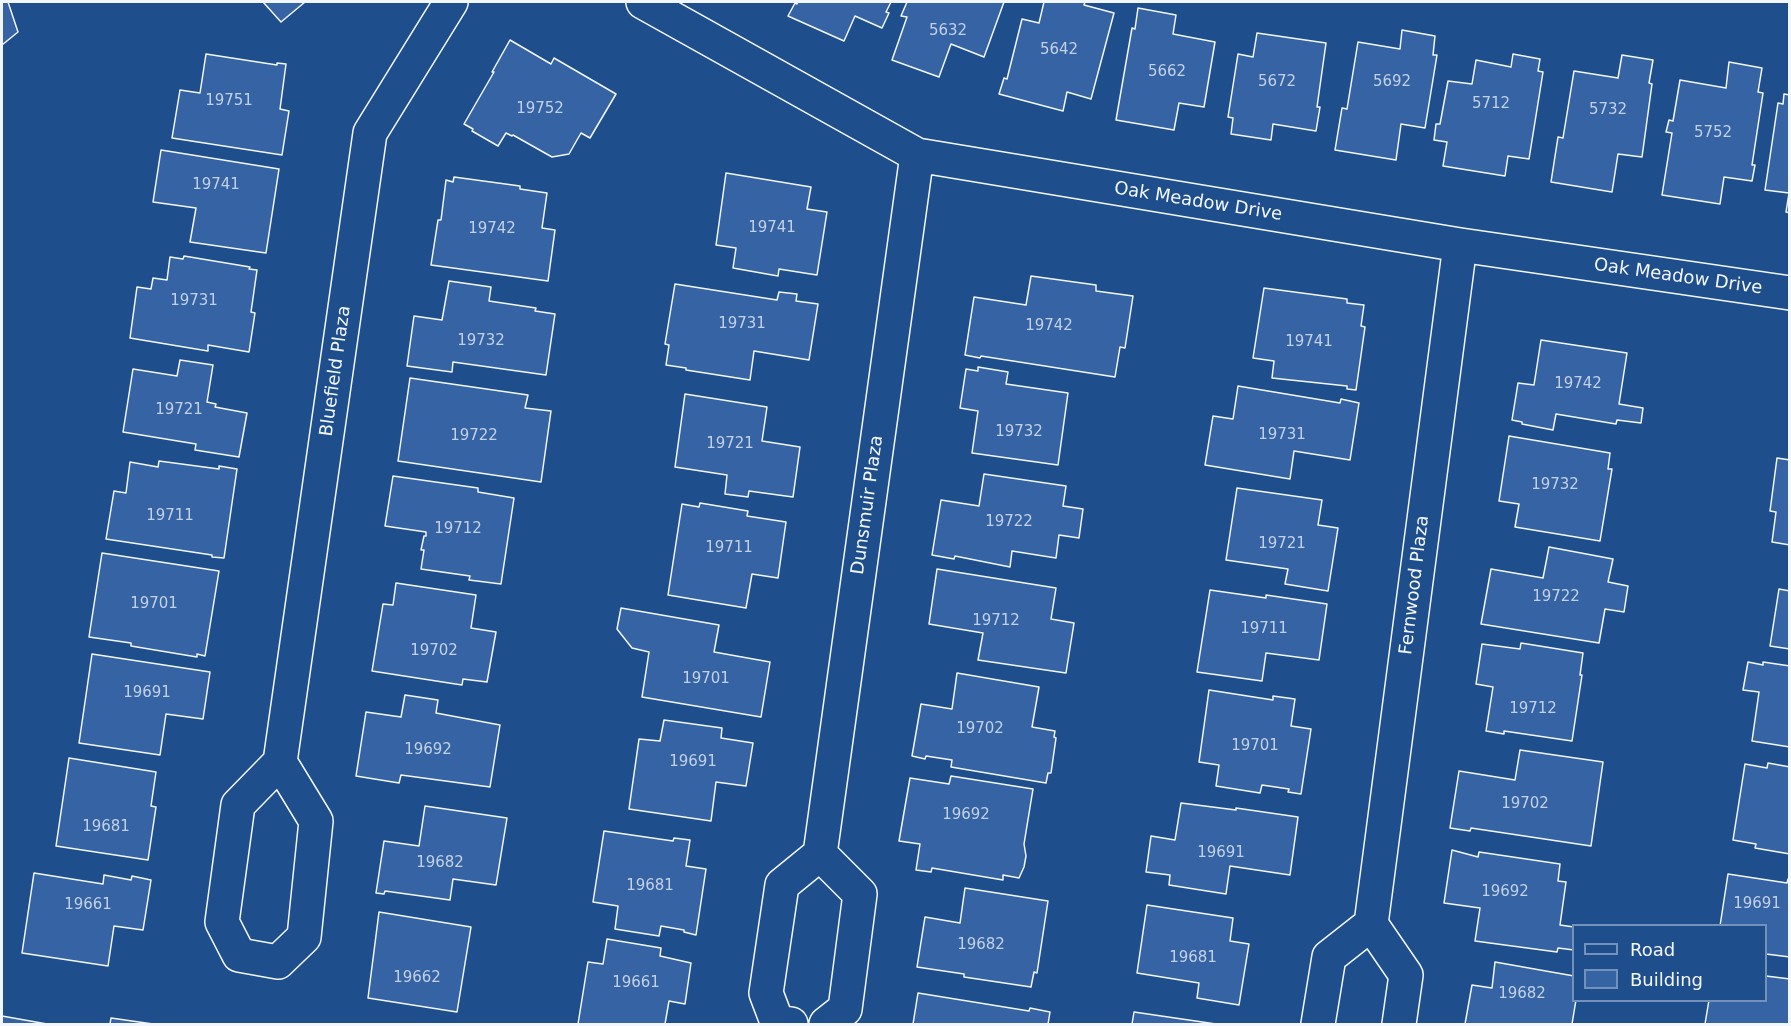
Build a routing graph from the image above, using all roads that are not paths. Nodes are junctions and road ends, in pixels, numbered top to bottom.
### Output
1 (451, 2) edge
2 (643, 2) edge
3 (917, 155) junction
4 (1460, 245) junction
5 (1790, 293) edge
6 (280, 762) junction
7 (820, 854) junction
8 (1371, 924) junction
9 (791, 1024) edge
10 (826, 1024) edge
11 (1318, 1024) edge
12 (1399, 1024) edge

1 - 6 street, Bluefield Plaza
2 - 3 street, Oak Meadow Drive
3 - 4 street, Oak Meadow Drive
3 - 7 street, Dunsmuir Plaza
4 - 5 street, Oak Meadow Drive
4 - 8 street, Fernwood Plaza
6 - 6 street
7 - 9 street
7 - 10 street
8 - 11 street
8 - 12 street

